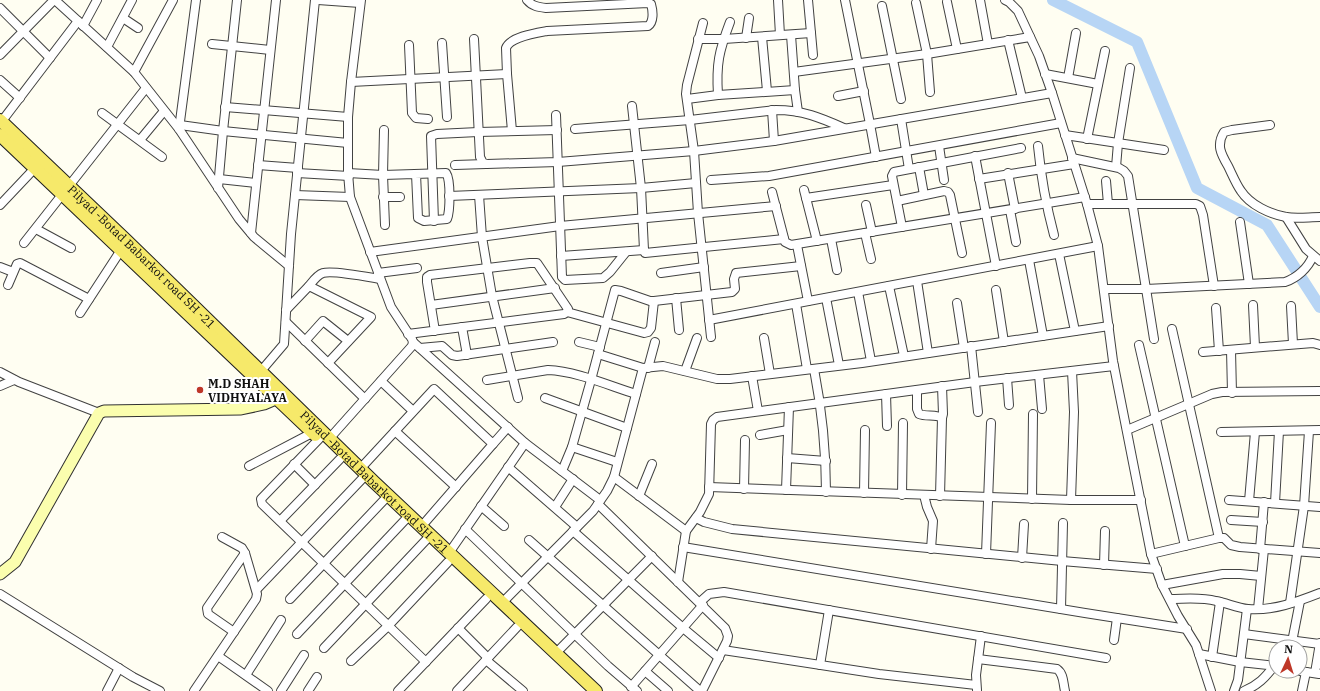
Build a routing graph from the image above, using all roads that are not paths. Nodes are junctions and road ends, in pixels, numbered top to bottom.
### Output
1 (97, 0) edge
2 (132, 0) edge
3 (173, 0) edge
4 (196, 0) edge
5 (237, 0) edge
6 (276, 0) edge
7 (315, 0) edge
8 (318, 0) edge
9 (527, 0) edge
10 (778, 0) edge
11 (808, 0) edge
12 (844, 0) edge
13 (980, 0) edge
14 (1005, 0) edge
15 (57, 1) edge
16 (340, 1) edge
17 (360, 1) edge
18 (1016, 1) edge
19 (947, 2) dead end
20 (916, 3) dead end
21 (882, 6) dead end
22 (0, 8) edge
23 (1018, 11) junction
24 (123, 18) junction
25 (748, 18) dead end
26 (730, 22) dead end
27 (81, 23) junction
28 (703, 23) dead end
29 (138, 28) dead end
30 (24, 32) junction
31 (811, 33) junction
32 (1076, 33) dead end
33 (780, 35) junction
34 (791, 35) junction
35 (762, 37) junction
36 (1030, 37) junction
37 (746, 38) junction
38 (474, 39) dead end
39 (698, 39) junction
40 (724, 39) junction
41 (1008, 40) junction
42 (442, 42) dead end
43 (212, 44) dead end
44 (988, 44) junction
45 (409, 45) dead end
46 (232, 46) junction
47 (107, 47) junction
48 (957, 49) junction
49 (270, 50) junction
50 (1105, 51) dead end
51 (927, 54) junction
52 (0, 55) edge
53 (813, 55) dead end
54 (50, 58) junction
55 (894, 59) junction
56 (858, 63) junction
57 (1130, 68) dead end
58 (134, 72) junction
59 (794, 72) junction
60 (507, 74) junction
61 (1045, 74) junction
62 (476, 75) junction
63 (444, 77) junction
64 (1068, 78) junction
65 (411, 79) junction
66 (0, 80) edge
67 (351, 82) junction
68 (1098, 84) junction
69 (146, 88) junction
70 (795, 90) junction
71 (767, 91) junction
72 (864, 91) junction
73 (930, 92) dead end
74 (1052, 92) junction
75 (718, 95) junction
76 (838, 96) dead end
77 (20, 98) junction
78 (1022, 98) junction
79 (686, 99) junction
80 (900, 99) dead end
81 (632, 106) dead end
82 (225, 107) junction
83 (264, 110) junction
84 (772, 110) junction
85 (164, 111) junction
86 (798, 112) junction
87 (102, 113) dead end
88 (303, 113) junction
89 (556, 115) dead end
90 (348, 117) junction
91 (447, 117) dead end
92 (901, 118) junction
93 (428, 119) dead end
94 (1, 120) edge
95 (690, 120) junction
96 (1061, 123) junction
97 (118, 124) junction
98 (634, 124) junction
99 (870, 124) junction
100 (1270, 125) dead end
101 (180, 127) junction
102 (575, 128) dead end
103 (844, 128) junction
104 (384, 130) dead end
105 (556, 130) junction
106 (223, 131) junction
107 (512, 131) junction
108 (478, 132) junction
109 (261, 134) junction
110 (1065, 135) junction
111 (300, 138) junction
112 (1087, 139) junction
113 (140, 140) junction
114 (774, 140) junction
115 (2, 141) edge
116 (348, 143) junction
117 (1118, 143) junction
118 (939, 146) junction
119 (1038, 146) dead end
120 (1021, 148) dead end
121 (1164, 150) dead end
122 (694, 151) junction
123 (906, 152) junction
124 (637, 156) junction
125 (975, 156) junction
126 (162, 157) dead end
127 (876, 157) junction
128 (1073, 161) junction
129 (558, 162) junction
130 (941, 162) junction
131 (258, 164) junction
132 (487, 164) junction
133 (454, 165) dead end
134 (920, 166) junction
135 (1116, 167) junction
136 (35, 168) junction
137 (909, 168) junction
138 (1040, 169) junction
139 (297, 171) junction
140 (432, 173) junction
141 (416, 174) junction
142 (1008, 174) junction
143 (348, 175) junction
144 (382, 175) junction
145 (219, 179) junction
146 (979, 179) junction
147 (711, 180) dead end
148 (944, 180) dead end
149 (1106, 181) dead end
150 (256, 183) junction
151 (696, 183) junction
152 (894, 185) junction
153 (218, 188) junction
154 (641, 188) junction
155 (66, 190) junction
156 (559, 191) junction
157 (772, 192) dead end
158 (924, 194) junction
159 (295, 195) junction
160 (478, 195) junction
161 (400, 196) dead end
162 (449, 196) junction
163 (350, 197) junction
164 (383, 197) junction
165 (897, 201) junction
166 (1086, 201) junction
167 (1046, 204) junction
168 (1108, 204) junction
169 (1133, 204) junction
170 (0, 205) edge
171 (866, 205) dead end
172 (776, 206) junction
173 (1012, 209) junction
174 (698, 213) junction
175 (986, 214) junction
176 (1286, 217) junction
177 (1320, 217) edge
178 (642, 219) junction
179 (956, 219) junction
180 (434, 220) junction
181 (1240, 222) dead end
182 (385, 225) dead end
183 (560, 226) junction
184 (902, 228) junction
185 (36, 229) junction
186 (868, 233) junction
187 (251, 234) junction
188 (1054, 235) dead end
189 (482, 237) junction
190 (784, 239) junction
191 (831, 239) junction
192 (817, 241) junction
193 (1016, 242) dead end
194 (24, 243) dead end
195 (797, 245) junction
196 (702, 246) junction
197 (1098, 246) junction
198 (71, 248) dead end
199 (121, 250) junction
200 (644, 250) junction
201 (370, 252) junction
202 (626, 252) junction
203 (962, 253) dead end
204 (1059, 254) junction
205 (561, 256) junction
206 (871, 259) dead end
207 (1317, 259) edge
208 (1029, 260) junction
209 (289, 266) junction
210 (801, 266) junction
211 (996, 266) junction
212 (0, 267) edge
213 (704, 267) junction
214 (417, 268) dead end
215 (487, 269) junction
216 (837, 270) dead end
217 (13, 272) junction
218 (661, 273) dead end
219 (379, 276) junction
220 (917, 281) junction
221 (1250, 284) junction
222 (8, 285) dead end
223 (309, 286) junction
224 (889, 286) junction
225 (1214, 286) junction
226 (555, 288) junction
227 (1104, 289) junction
228 (1146, 289) junction
229 (996, 290) dead end
230 (858, 292) junction
231 (707, 295) junction
232 (492, 296) junction
233 (676, 298) junction
234 (826, 298) junction
235 (89, 299) junction
236 (654, 301) junction
237 (808, 301) junction
238 (957, 303) dead end
239 (796, 304) junction
240 (431, 305) junction
241 (1253, 305) dead end
242 (1291, 306) dead end
243 (1216, 308) dead end
244 (286, 310) junction
245 (567, 312) junction
246 (80, 313) dead end
247 (709, 320) junction
248 (286, 322) junction
249 (498, 323) junction
250 (606, 324) junction
251 (1108, 326) junction
252 (462, 327) junction
253 (1172, 329) dead end
254 (679, 330) dead end
255 (435, 331) junction
256 (1075, 331) junction
257 (408, 334) junction
258 (1043, 336) junction
259 (711, 337) dead end
260 (697, 338) dead end
261 (764, 338) dead end
262 (1154, 339) dead end
263 (305, 341) junction
264 (348, 341) junction
265 (413, 342) junction
266 (553, 342) dead end
267 (578, 342) dead end
268 (655, 342) dead end
269 (1004, 342) junction
270 (1293, 344) junction
271 (1139, 345) dead end
272 (1320, 345) edge
273 (967, 347) junction
274 (420, 348) junction
275 (1255, 348) junction
276 (505, 349) junction
277 (1219, 350) junction
278 (1231, 350) junction
279 (599, 351) junction
280 (1203, 352) dead end
281 (928, 353) junction
282 (467, 355) junction
283 (904, 356) junction
284 (871, 361) junction
285 (328, 363) junction
286 (839, 365) junction
287 (1114, 366) junction
288 (645, 368) junction
289 (811, 369) junction
290 (261, 371) junction
291 (685, 371) junction
292 (1072, 371) junction
293 (0, 372) edge
294 (770, 374) junction
295 (1039, 374) junction
296 (512, 376) junction
297 (752, 376) junction
298 (1007, 378) junction
299 (14, 380) junction
300 (487, 380) dead end
301 (591, 380) junction
302 (382, 381) junction
303 (975, 382) junction
304 (0, 386) edge
305 (942, 386) junction
306 (917, 390) junction
307 (1320, 390) edge
308 (1232, 393) junction
309 (636, 394) junction
310 (886, 394) junction
311 (281, 397) junction
312 (518, 398) dead end
313 (545, 398) dead end
314 (365, 399) junction
315 (820, 403) junction
316 (1188, 404) junction
317 (1009, 406) dead end
318 (789, 407) junction
319 (1042, 409) dead end
320 (413, 411) junction
321 (582, 411) junction
322 (758, 411) junction
323 (978, 412) dead end
324 (99, 413) junction
325 (1033, 414) dead end
326 (942, 418) junction
327 (1156, 418) junction
328 (991, 423) dead end
329 (903, 424) dead end
330 (887, 426) dead end
331 (508, 427) junction
332 (627, 428) junction
333 (788, 430) junction
334 (865, 430) dead end
335 (1127, 430) junction
336 (1320, 430) edge
337 (395, 431) junction
338 (1279, 431) junction
339 (1309, 431) junction
340 (1221, 432) dead end
341 (1255, 432) junction
342 (760, 435) dead end
343 (320, 437) junction
344 (745, 440) dead end
345 (525, 443) junction
346 (493, 444) junction
347 (572, 447) junction
348 (787, 458) junction
349 (340, 459) junction
350 (826, 461) junction
351 (617, 462) junction
352 (294, 464) junction
353 (652, 464) dead end
354 (249, 466) dead end
355 (508, 467) junction
356 (562, 471) junction
357 (361, 474) junction
358 (614, 477) junction
359 (573, 479) junction
360 (315, 485) junction
361 (456, 487) junction
362 (709, 487) junction
363 (744, 489) junction
364 (786, 490) junction
365 (826, 492) junction
366 (864, 493) junction
367 (902, 494) junction
368 (924, 495) junction
369 (639, 496) junction
370 (940, 496) junction
371 (989, 498) junction
372 (1032, 499) junction
373 (384, 500) junction
374 (1071, 500) junction
375 (1141, 500) junction
376 (1230, 500) dead end
377 (1248, 501) junction
378 (599, 502) junction
379 (1264, 502) junction
380 (1275, 503) junction
381 (481, 506) junction
382 (1304, 506) junction
383 (555, 507) junction
384 (1320, 507) edge
385 (696, 518) junction
386 (405, 520) junction
387 (1231, 520) dead end
388 (280, 522) junction
389 (1262, 522) junction
390 (1063, 523) dead end
391 (1024, 524) dead end
392 (504, 526) dead end
393 (421, 527) junction
394 (465, 529) junction
395 (575, 529) junction
396 (686, 531) junction
397 (1105, 531) dead end
398 (222, 536) dead end
399 (1219, 538) junction
400 (426, 540) junction
401 (529, 540) dead end
402 (302, 542) junction
403 (1185, 546) junction
404 (683, 547) junction
405 (931, 549) junction
406 (1262, 549) junction
407 (1298, 552) junction
408 (245, 553) junction
409 (1320, 553) edge
410 (986, 554) junction
411 (1151, 554) junction
412 (652, 556) junction
413 (448, 557) junction
414 (548, 557) junction
415 (1022, 558) junction
416 (1062, 562) junction
417 (324, 564) junction
418 (1104, 565) junction
419 (1157, 569) junction
420 (0, 574) edge
421 (1261, 576) junction
422 (629, 580) junction
423 (678, 582) junction
424 (522, 583) junction
425 (345, 584) junction
426 (1162, 585) junction
427 (257, 589) junction
428 (1320, 593) edge
429 (0, 594) edge
430 (290, 599) dead end
431 (486, 599) junction
432 (1170, 599) junction
433 (1300, 601) junction
434 (1220, 602) junction
435 (365, 603) junction
436 (502, 603) junction
437 (701, 604) junction
438 (1290, 604) junction
439 (603, 606) junction
440 (1061, 609) junction
441 (1247, 609) junction
442 (1258, 609) junction
443 (829, 610) junction
444 (1117, 618) junction
445 (281, 620) dead end
446 (388, 626) junction
447 (517, 627) junction
448 (458, 628) junction
449 (683, 628) junction
450 (1186, 629) junction
451 (234, 632) junction
452 (297, 634) dead end
453 (575, 634) junction
454 (1244, 634) junction
455 (981, 636) junction
456 (1268, 639) edge
457 (1293, 639) edge
458 (1114, 640) dead end
459 (1308, 643) edge
460 (1320, 643) edge
461 (324, 648) dead end
462 (723, 650) junction
463 (556, 653) junction
464 (1199, 654) junction
465 (304, 655) dead end
466 (659, 655) junction
467 (218, 656) junction
468 (1212, 657) junction
469 (719, 658) junction
470 (1106, 658) dead end
471 (487, 659) junction
472 (978, 659) junction
473 (351, 661) dead end
474 (426, 662) junction
475 (1240, 662) junction
476 (820, 665) junction
477 (1268, 665) edge
478 (119, 668) junction
479 (645, 671) junction
480 (1308, 672) edge
481 (1318, 674) edge
482 (246, 675) junction
483 (1268, 675) edge
484 (317, 676) dead end
485 (1303, 679) edge
486 (976, 688) edge
487 (634, 689) edge
488 (107, 691) edge
489 (160, 691) edge
490 (194, 691) edge
491 (268, 691) edge
492 (281, 691) edge
493 (308, 691) edge
494 (398, 691) edge
495 (457, 691) edge
496 (523, 691) edge
497 (586, 691) edge
498 (596, 691) edge
499 (668, 691) edge
500 (701, 691) edge
501 (1065, 691) edge
502 (1211, 691) edge
503 (1234, 691) edge
504 (1244, 691) edge
505 (1302, 691) edge

1 - 27 street
2 - 24 street
3 - 58 street
4 - 101 street
5 - 46 street
6 - 49 street
7 - 88 street
8 - 16 street
9 - 60 street
10 - 33 street
11 - 31 street
12 - 56 street
13 - 44 street
14 - 23 street
15 - 27 street
15 - 30 street
16 - 17 street
17 - 67 street
18 - 23 street
19 - 48 street
20 - 51 street
21 - 55 street
22 - 30 street
23 - 36 street
24 - 29 street
24 - 47 street
25 - 37 street
26 - 40 street
27 - 47 street
27 - 54 street
28 - 39 street
30 - 52 street
30 - 54 street
31 - 34 street
31 - 53 street
32 - 64 street
33 - 34 street
33 - 35 street
34 - 59 street
35 - 37 street
35 - 71 street
36 - 41 street
36 - 61 street
37 - 40 street
38 - 62 street
39 - 40 street
39 - 79 street
40 - 75 street
41 - 44 street
41 - 78 street
42 - 63 street
43 - 46 street
44 - 48 street
45 - 65 street
46 - 49 street
46 - 82 street
47 - 58 street
48 - 51 street
49 - 83 street
50 - 68 street
51 - 55 street
51 - 73 street
54 - 77 street
55 - 56 street
55 - 80 street
56 - 59 street
56 - 72 street
57 - 117 street
58 - 69 street
59 - 70 street
60 - 62 street
60 - 107 street
61 - 64 street
61 - 74 street
62 - 63 street
62 - 108 street
63 - 65 street
63 - 91 street
64 - 68 street
65 - 67 street
65 - 93 street
66 - 77 street
67 - 90 street
68 - 112 street
69 - 85 street
69 - 97 street
70 - 71 street
70 - 86 street
71 - 75 street
72 - 76 street
72 - 99 street
74 - 78 street
74 - 96 street
75 - 79 street
77 - 94 street
78 - 92 street
79 - 95 street
81 - 98 street
82 - 83 street
82 - 106 street
83 - 88 street
83 - 109 street
84 - 86 street
84 - 95 street
84 - 114 street
85 - 101 street
85 - 113 street
86 - 103 street
87 - 97 street
88 - 90 street
88 - 111 street
89 - 105 street
90 - 116 street
92 - 99 street
92 - 123 street
94 - 155 main road, Pilyad -Botad Babarkot road SH -21
95 - 98 street
95 - 122 street
96 - 110 street
96 - 118 street
97 - 113 street
97 - 155 street
98 - 102 street
98 - 124 street
99 - 103 street
99 - 127 street
100 - 176 street
101 - 106 street
101 - 153 street
103 - 114 street
104 - 144 street
105 - 107 street
105 - 129 street
106 - 109 street
106 - 145 street
107 - 108 street
108 - 132 street
108 - 140 street
109 - 111 street
109 - 131 street
110 - 112 street
110 - 128 street
111 - 116 street
111 - 139 street
112 - 117 street
113 - 126 street
114 - 122 street
115 - 136 main road, Pilyad -Botad Babarkot road SH -21
116 - 143 street
117 - 121 street
117 - 135 street
118 - 123 street
118 - 130 street
119 - 138 street
120 - 125 street
122 - 124 street
122 - 151 street
123 - 127 street
123 - 137 street
124 - 129 street
124 - 154 street
125 - 130 street
125 - 146 street
127 - 147 street
128 - 135 street
128 - 138 street
128 - 166 street
129 - 132 street
129 - 156 street
130 - 134 street
130 - 148 street
131 - 139 street
131 - 150 street
132 - 133 street
134 - 137 street
134 - 158 street
135 - 169 street
136 - 155 main road, Pilyad -Botad Babarkot road SH -21
136 - 170 street
137 - 152 street
138 - 142 street
138 - 167 street
139 - 143 street
139 - 159 street
140 - 141 street
140 - 162 street
140 - 180 street
141 - 144 street
141 - 180 street
142 - 146 street
142 - 173 street
143 - 144 street
143 - 163 street
144 - 164 street
145 - 150 street
145 - 153 street
146 - 175 street
149 - 168 street
150 - 187 street
151 - 154 street
151 - 174 street
152 - 165 street
152 - 192 street
153 - 187 street
154 - 156 street
154 - 178 street
155 - 185 street
155 - 199 main road, Pilyad -Botad Babarkot road SH -21
155 - 290 main road, Pilyad -Botad Babarkot road SH -21
156 - 160 street
156 - 183 street
157 - 172 street
158 - 165 street
158 - 179 street
159 - 163 street
159 - 209 street
160 - 162 street
160 - 189 street
161 - 164 street
162 - 180 street
163 - 201 street
164 - 182 street
165 - 184 street
166 - 167 street
166 - 168 street
166 - 197 street
167 - 173 street
167 - 188 street
168 - 169 street
169 - 225 street
169 - 228 street
171 - 186 street
172 - 174 street
172 - 190 street
173 - 175 street
173 - 193 street
174 - 178 street
174 - 196 street
175 - 179 street
175 - 211 street
176 - 177 street
176 - 207 street
178 - 183 street
178 - 200 street
179 - 184 street
179 - 203 street
181 - 221 street
183 - 189 street
183 - 205 street
184 - 186 street
185 - 194 street
185 - 198 street
186 - 191 street
186 - 206 street
187 - 209 street
189 - 201 street
189 - 215 street
190 - 195 street
190 - 196 street
191 - 192 street
191 - 216 street
192 - 195 street
195 - 210 street
196 - 200 street
196 - 213 street
197 - 204 street
197 - 227 street
199 - 235 street
199 - 311 main road, Pilyad -Botad Babarkot road SH -21
200 - 202 street
201 - 219 street
202 - 205 street
202 - 205 street
204 - 208 street
204 - 256 street
207 - 221 street
208 - 211 street
208 - 258 street
209 - 244 street
210 - 231 street
210 - 237 street
211 - 220 street
212 - 217 street
213 - 218 street
213 - 231 street
214 - 219 street
215 - 226 street
215 - 232 street
215 - 240 street
217 - 222 street
217 - 235 street
219 - 223 street
219 - 257 street
220 - 224 street
220 - 281 street
221 - 225 street
223 - 244 street
223 - 264 street
224 - 230 street
224 - 283 street
225 - 228 street
226 - 232 street
226 - 245 street
227 - 228 street
227 - 251 street
228 - 262 street
229 - 269 street
230 - 234 street
230 - 284 street
231 - 233 street
231 - 247 street
232 - 240 street
232 - 249 street
233 - 236 street
233 - 254 street
234 - 237 street
234 - 286 street
235 - 246 street
236 - 250 street
236 - 250 street
237 - 239 street
238 - 273 street
239 - 247 street
239 - 289 street
240 - 255 street
241 - 275 street
242 - 270 street
243 - 277 street
244 - 248 street
245 - 249 street
245 - 250 street
247 - 259 street
248 - 263 street
248 - 290 street
249 - 252 street
249 - 276 street
250 - 279 street
251 - 256 street
251 - 287 street
252 - 255 street
252 - 282 street
253 - 316 street
255 - 257 street
256 - 258 street
257 - 265 street
258 - 269 street
260 - 291 street
261 - 294 street
263 - 264 street
263 - 285 street
264 - 285 street
265 - 274 street
265 - 302 street
266 - 276 street
267 - 279 street
268 - 288 street
269 - 273 street
270 - 272 street
270 - 275 street
271 - 327 street
273 - 281 street
273 - 303 street
274 - 282 street
274 - 331 street
275 - 278 street
276 - 282 street
276 - 296 street
277 - 278 street
277 - 280 street
278 - 308 street
279 - 288 street
279 - 301 street
281 - 283 street
283 - 284 street
284 - 286 street
285 - 314 street
286 - 289 street
287 - 292 street
287 - 335 street
288 - 291 street
288 - 309 street
289 - 294 street
289 - 315 street
290 - 311 main road, Pilyad -Botad Babarkot road SH -21
291 - 297 street
292 - 295 street
292 - 374 street
293 - 299 street
294 - 297 street
295 - 298 street
295 - 319 street
296 - 300 street
296 - 301 street
296 - 312 street
297 - 322 street
298 - 303 street
298 - 317 street
299 - 304 street
299 - 324 street
301 - 309 street
301 - 321 street
302 - 314 street
302 - 320 street
303 - 305 street
303 - 323 street
305 - 306 street
305 - 326 street
306 - 310 street
306 - 326 street
307 - 308 street
308 - 316 street
309 - 332 street
310 - 315 street
310 - 330 street
311 - 324 street
311 - 343 main road, Pilyad -Botad Babarkot road SH -21
311 - 343 main road, Pilyad -Botad Babarkot road SH -21
313 - 321 street
314 - 343 street
315 - 318 street
315 - 350 street
316 - 327 street
316 - 399 street
318 - 322 street
318 - 333 street
320 - 337 street
320 - 346 street
321 - 332 street
321 - 347 street
322 - 362 street
324 - 420 street
325 - 372 street
326 - 370 street
327 - 335 street
327 - 403 street
328 - 371 street
329 - 367 street
331 - 345 street
331 - 346 street
332 - 351 street
333 - 342 street
333 - 348 street
334 - 366 street
335 - 375 street
336 - 339 street
337 - 357 street
337 - 361 street
338 - 339 street
338 - 341 street
338 - 380 street
339 - 382 street
340 - 341 street
341 - 377 street
343 - 349 main road, Pilyad -Botad Babarkot road SH -21
343 - 352 street
343 - 354 street
343 - 357 main road, Pilyad -Botad Babarkot road SH -21
344 - 363 street
345 - 355 street
345 - 356 street
346 - 361 street
347 - 351 street
347 - 356 street
348 - 350 street
348 - 364 street
349 - 357 main road, Pilyad -Botad Babarkot road SH -21
349 - 360 street
350 - 365 street
351 - 358 street
352 - 360 street
352 - 388 street
353 - 369 street
355 - 381 street
355 - 383 street
356 - 359 street
357 - 373 main road, Pilyad -Botad Babarkot road SH -21
357 - 393 main road, Pilyad -Botad Babarkot road SH -21
357 - 402 street
358 - 369 street
358 - 378 street
359 - 378 street
359 - 383 street
360 - 388 street
361 - 393 street
362 - 363 street
362 - 385 street
363 - 364 street
364 - 365 street
365 - 366 street
366 - 367 street
367 - 368 street
368 - 370 street
368 - 405 street
369 - 396 street
370 - 371 street
371 - 372 street
371 - 410 street
372 - 374 street
373 - 386 main road, Pilyad -Botad Babarkot road SH -21
373 - 417 street
374 - 375 street
375 - 411 street
376 - 377 street
377 - 379 street
378 - 395 street
378 - 412 street
379 - 380 street
379 - 389 street
380 - 382 street
381 - 392 street
381 - 394 street
382 - 384 street
382 - 407 street
383 - 395 street
385 - 396 street
385 - 405 street
386 - 400 main road, Pilyad -Botad Babarkot road SH -21
386 - 425 street
387 - 389 street
388 - 402 street
389 - 406 street
390 - 416 street
391 - 415 street
393 - 413 main road, Pilyad -Botad Babarkot road SH -21
394 - 413 street
394 - 424 street
395 - 414 street
395 - 422 street
396 - 404 street
397 - 418 street
398 - 408 street
399 - 403 street
399 - 406 street
400 - 413 main road, Pilyad -Botad Babarkot road SH -21
400 - 435 street
401 - 414 street
402 - 417 street
402 - 427 street
403 - 411 street
404 - 423 street
404 - 440 street
405 - 410 street
406 - 407 street
406 - 421 street
407 - 409 street
407 - 438 street
408 - 427 street
408 - 451 street
410 - 415 street
411 - 419 street
412 - 422 street
412 - 423 street
413 - 431 main road, Pilyad -Botad Babarkot road SH -21
413 - 436 main road, Pilyad -Botad Babarkot road SH -21
413 - 446 street
414 - 424 street
414 - 439 street
415 - 416 street
416 - 418 street
416 - 440 street
417 - 425 street
417 - 430 street
418 - 419 street
419 - 426 street
421 - 426 street
421 - 442 street
422 - 439 street
422 - 449 street
423 - 437 street
424 - 436 street
424 - 453 street
425 - 435 street
425 - 452 street
426 - 432 street
427 - 451 street
428 - 433 street
429 - 478 street
431 - 447 main road, Pilyad -Botad Babarkot road SH -21
431 - 448 street
432 - 434 street
432 - 450 street
433 - 438 street
433 - 457 street
434 - 441 street
434 - 468 street
435 - 446 street
435 - 461 street
436 - 463 main road, Pilyad -Botad Babarkot road SH -21
437 - 443 street
437 - 449 street
437 - 462 street
438 - 442 street
439 - 453 street
439 - 466 street
440 - 444 street
441 - 442 street
441 - 454 street
443 - 455 street
443 - 476 street
444 - 450 street
444 - 458 street
445 - 482 street
446 - 473 street
446 - 474 street
447 - 471 street
447 - 497 main road, Pilyad -Botad Babarkot road SH -21
448 - 471 street
448 - 474 street
449 - 466 street
449 - 469 street
450 - 464 street
451 - 467 street
453 - 463 street
453 - 487 street
454 - 456 street
454 - 475 street
455 - 470 street
455 - 472 street
459 - 460 street
460 - 481 street
462 - 469 street
462 - 476 street
463 - 498 main road, Pilyad -Botad Babarkot road SH -21
464 - 468 street
464 - 502 street
465 - 492 street
466 - 479 street
466 - 500 street
467 - 482 street
467 - 490 street
468 - 475 street
469 - 500 street
471 - 495 street
471 - 496 street
472 - 486 street
472 - 501 street
474 - 494 street
475 - 477 street
475 - 503 street
476 - 486 street
478 - 488 street
478 - 489 street
479 - 487 street
479 - 499 street
480 - 481 street
482 - 491 street
483 - 504 street
484 - 493 street
485 - 505 street

